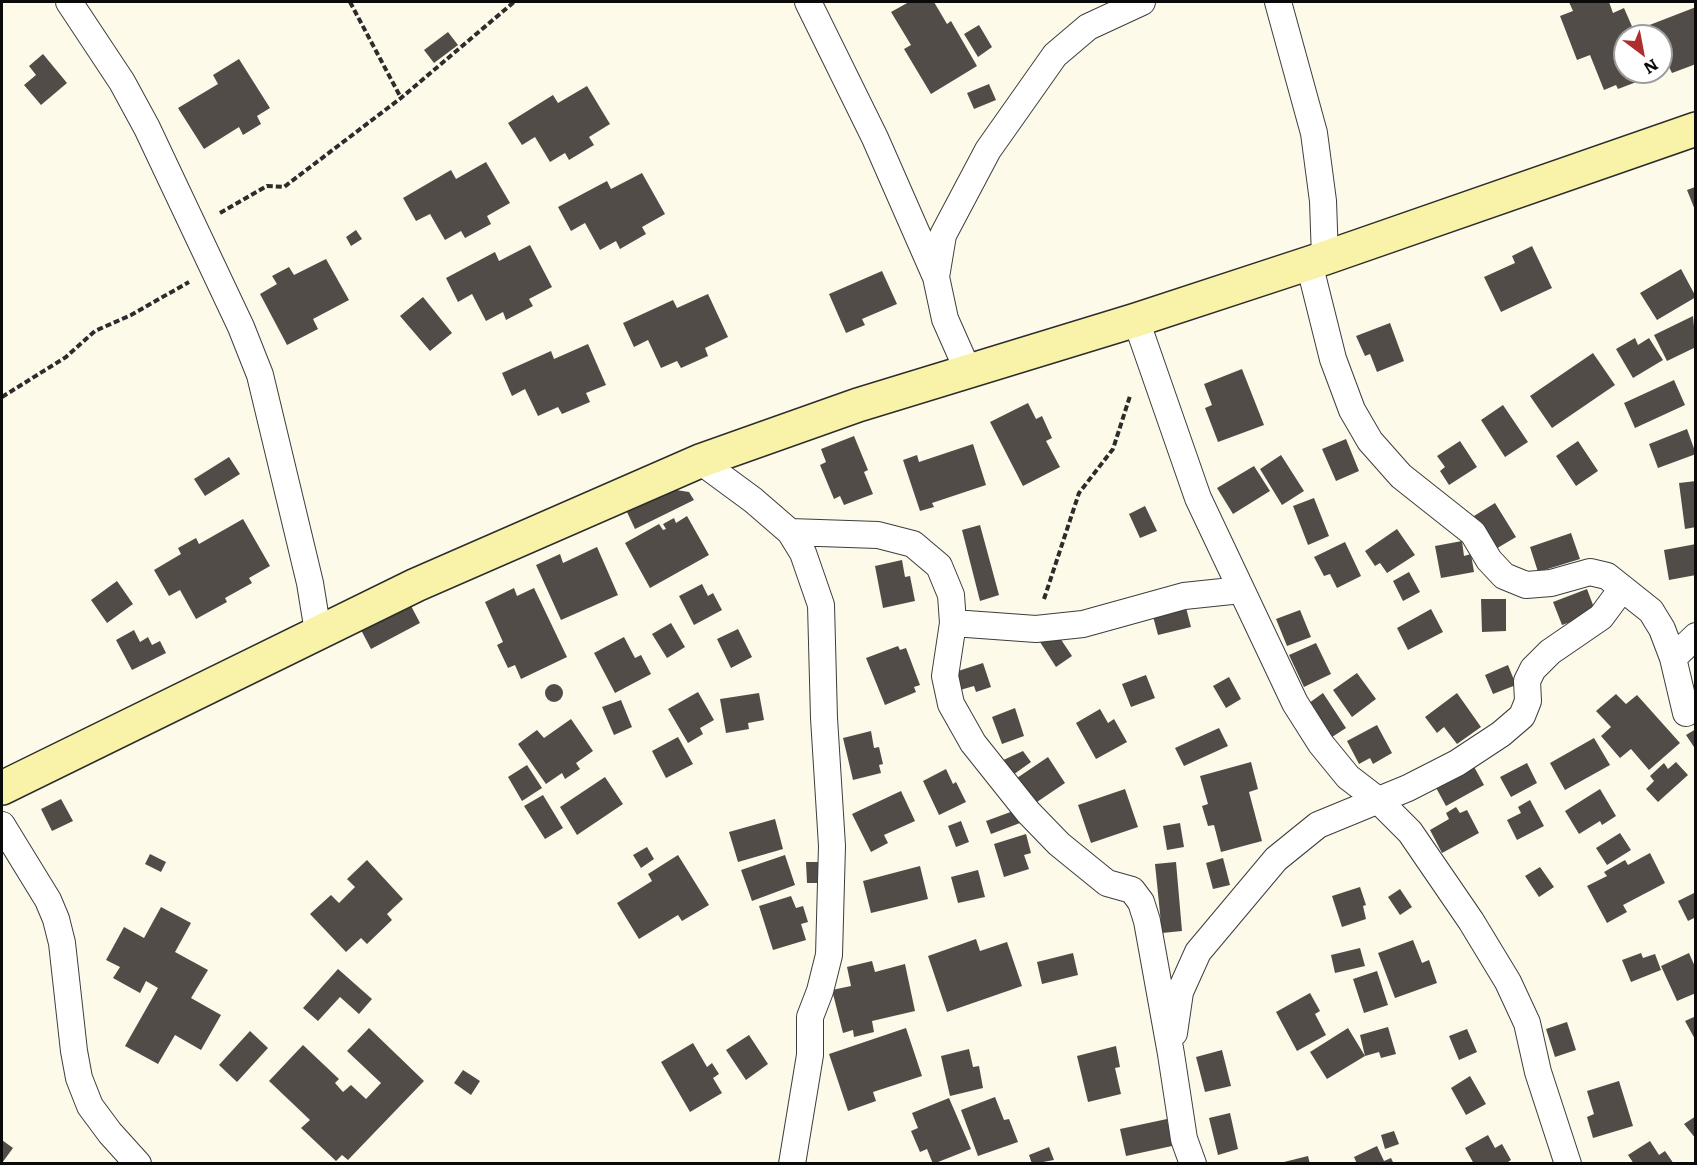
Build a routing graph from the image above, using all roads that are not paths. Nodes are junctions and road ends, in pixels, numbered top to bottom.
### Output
1 (69, 2) edge
2 (808, 2) edge
3 (1142, 2) edge
4 (1278, 2) edge
5 (1695, 129) edge
6 (1317, 260) junction
7 (936, 277) junction
8 (1140, 333) junction
9 (968, 371) junction
10 (700, 461) junction
11 (790, 532) junction
12 (1241, 590) junction
13 (1621, 590) junction
14 (953, 623) junction
15 (318, 632) junction
16 (1695, 636) edge
17 (1673, 658) junction
18 (1686, 713) dead end
19 (2, 788) edge
20 (1378, 800) junction
21 (2, 825) edge
22 (1171, 1054) junction
23 (1184, 1139) junction
24 (138, 1164) edge
25 (792, 1164) edge
26 (1172, 1164) edge
27 (1193, 1164) edge
28 (1568, 1164) edge

1 - 15 street
2 - 7 street
3 - 7 street
4 - 6 street
5 - 6 street
6 - 8 street
6 - 13 street
7 - 9 street
8 - 9 street
8 - 12 street
9 - 10 street
10 - 11 street
10 - 15 street
11 - 14 street
11 - 25 street
12 - 14 street
12 - 20 street
13 - 17 street
13 - 20 street
14 - 22 street
15 - 19 street
16 - 17 street
17 - 18 street
20 - 22 street
20 - 28 street
21 - 24 street
22 - 23 street
23 - 26 street
23 - 27 street

